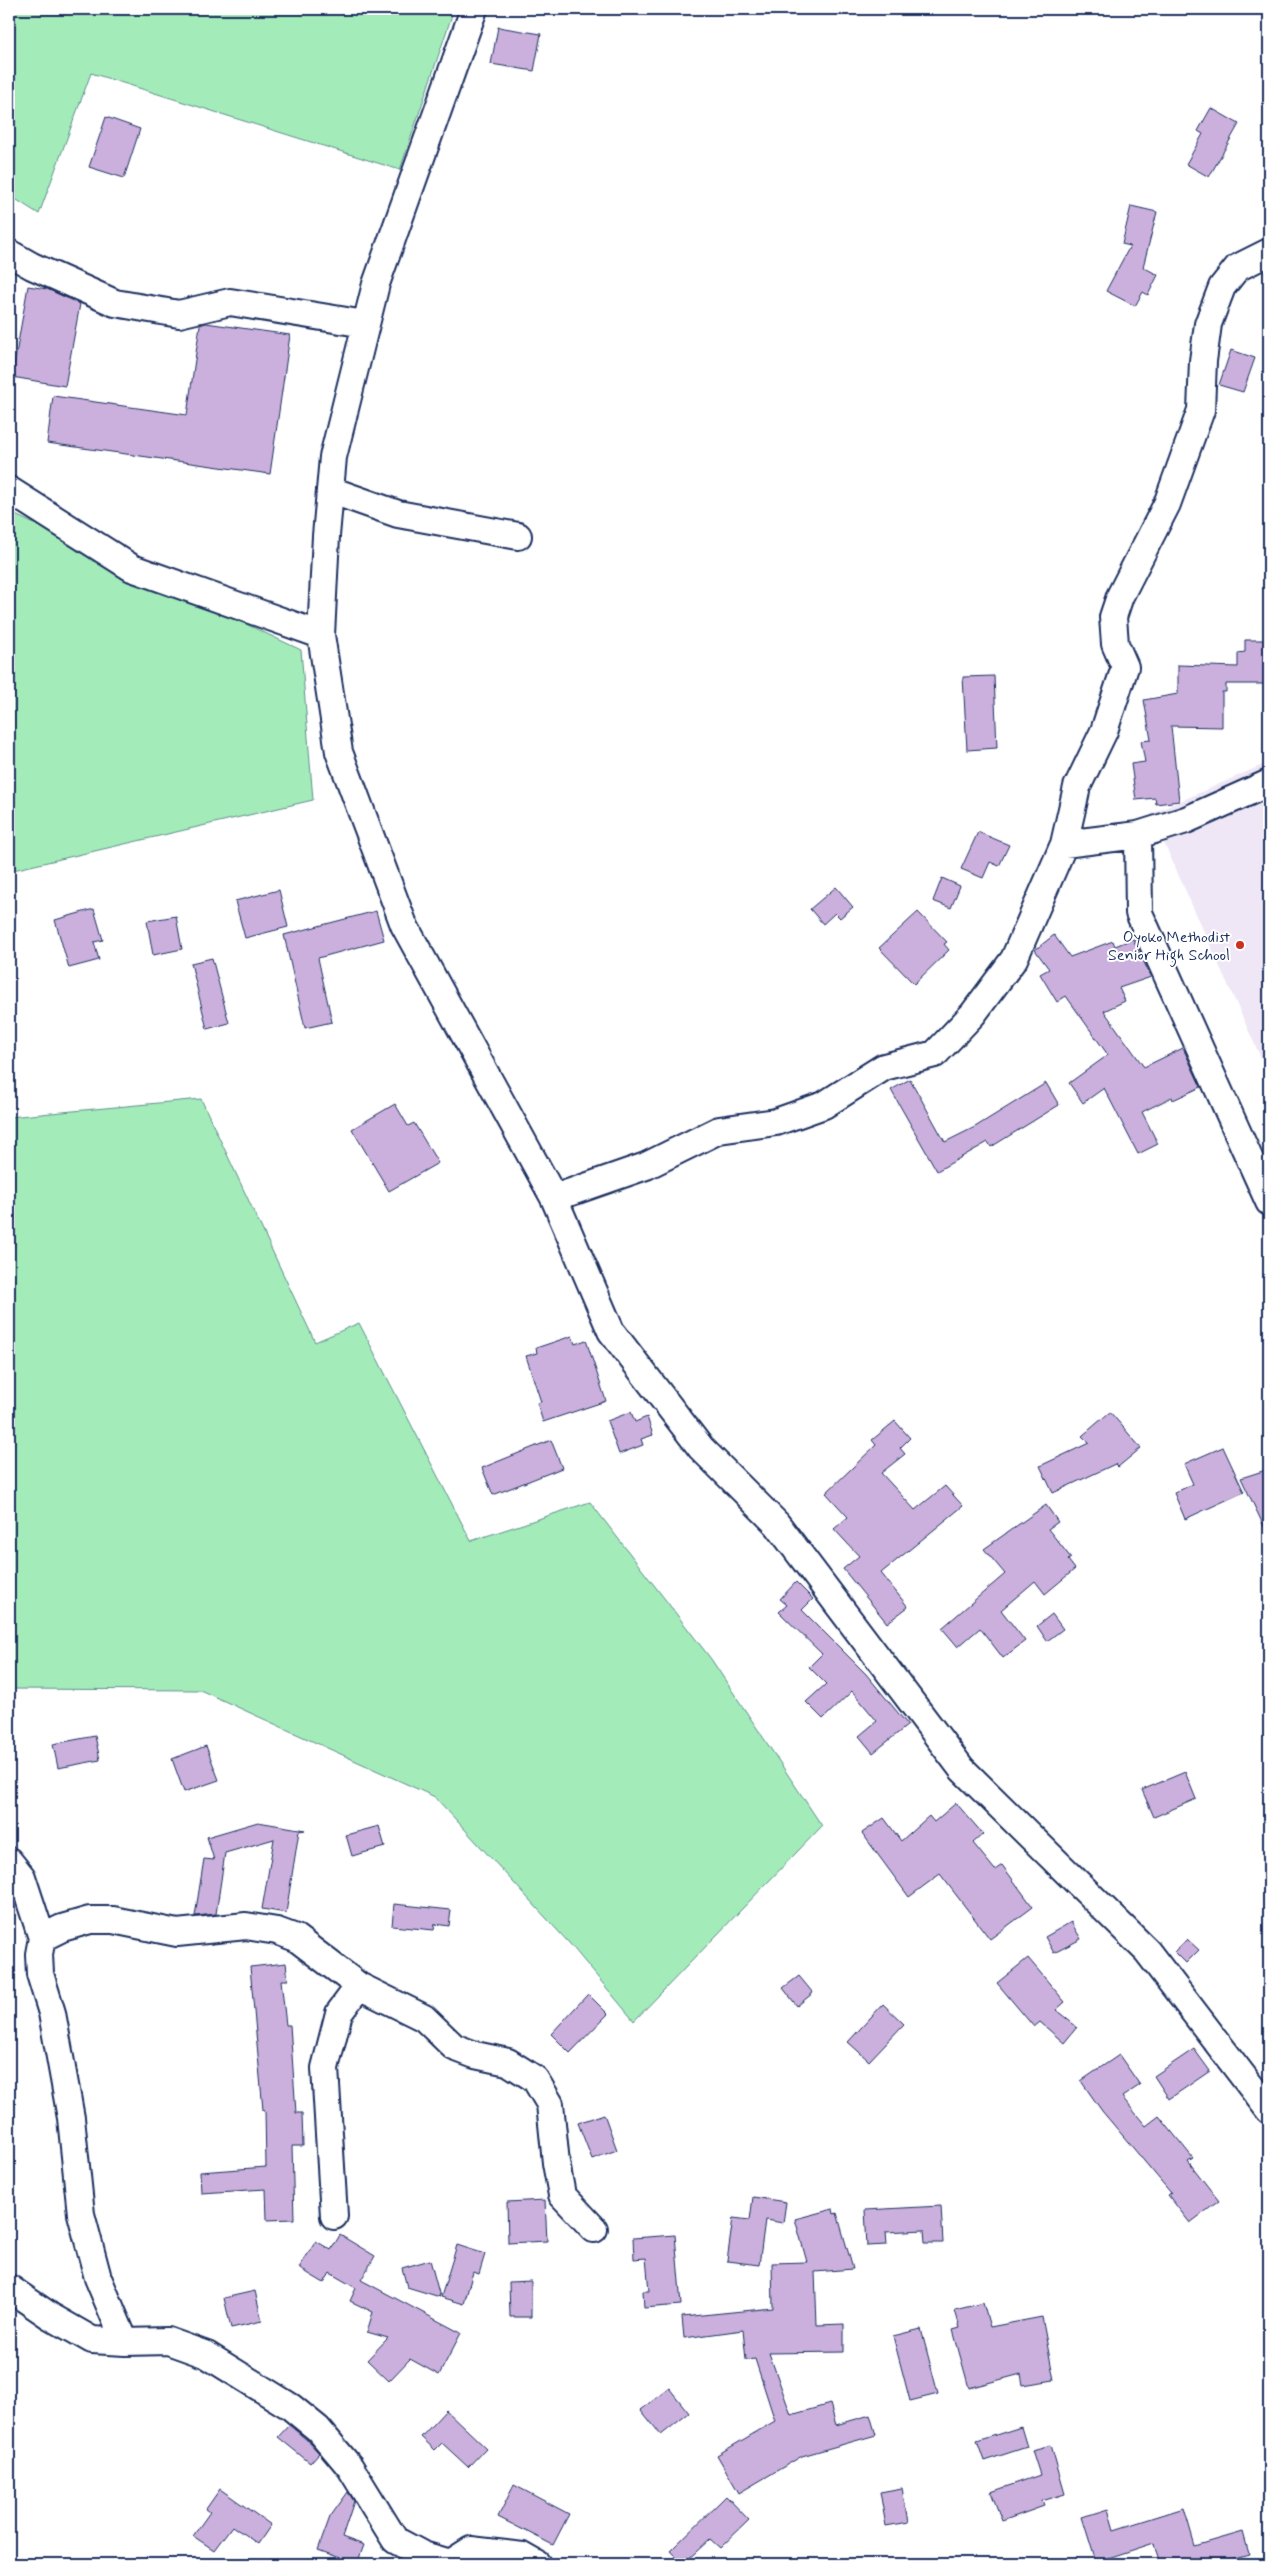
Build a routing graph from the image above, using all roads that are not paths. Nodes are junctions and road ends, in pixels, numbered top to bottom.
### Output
1 (474, 9) edge
2 (1269, 252) edge
3 (9, 253) edge
4 (365, 324) junction
5 (9, 490) edge
6 (330, 490) junction
7 (518, 536) dead end
8 (322, 635) junction
9 (1269, 783) edge
10 (1138, 835) junction
11 (1064, 844) junction
12 (554, 1198) junction
13 (1269, 1202) edge
14 (9, 1861) edge
15 (42, 1938) junction
16 (359, 1986) junction
17 (1269, 2110) edge
18 (334, 2216) dead end
19 (594, 2229) dead end
20 (9, 2288) edge
21 (125, 2342) junction
22 (449, 2564) edge
23 (536, 2564) edge

1 - 4 street
2 - 11 street
3 - 4 street
4 - 6 street
5 - 8 street
6 - 7 street
6 - 8 street
8 - 12 street
9 - 10 street
10 - 11 street
10 - 13 street
11 - 12 street
12 - 17 street
14 - 15 street
15 - 16 street
15 - 21 street
16 - 18 street
16 - 19 street
20 - 21 street
21 - 22 street
22 - 23 street

